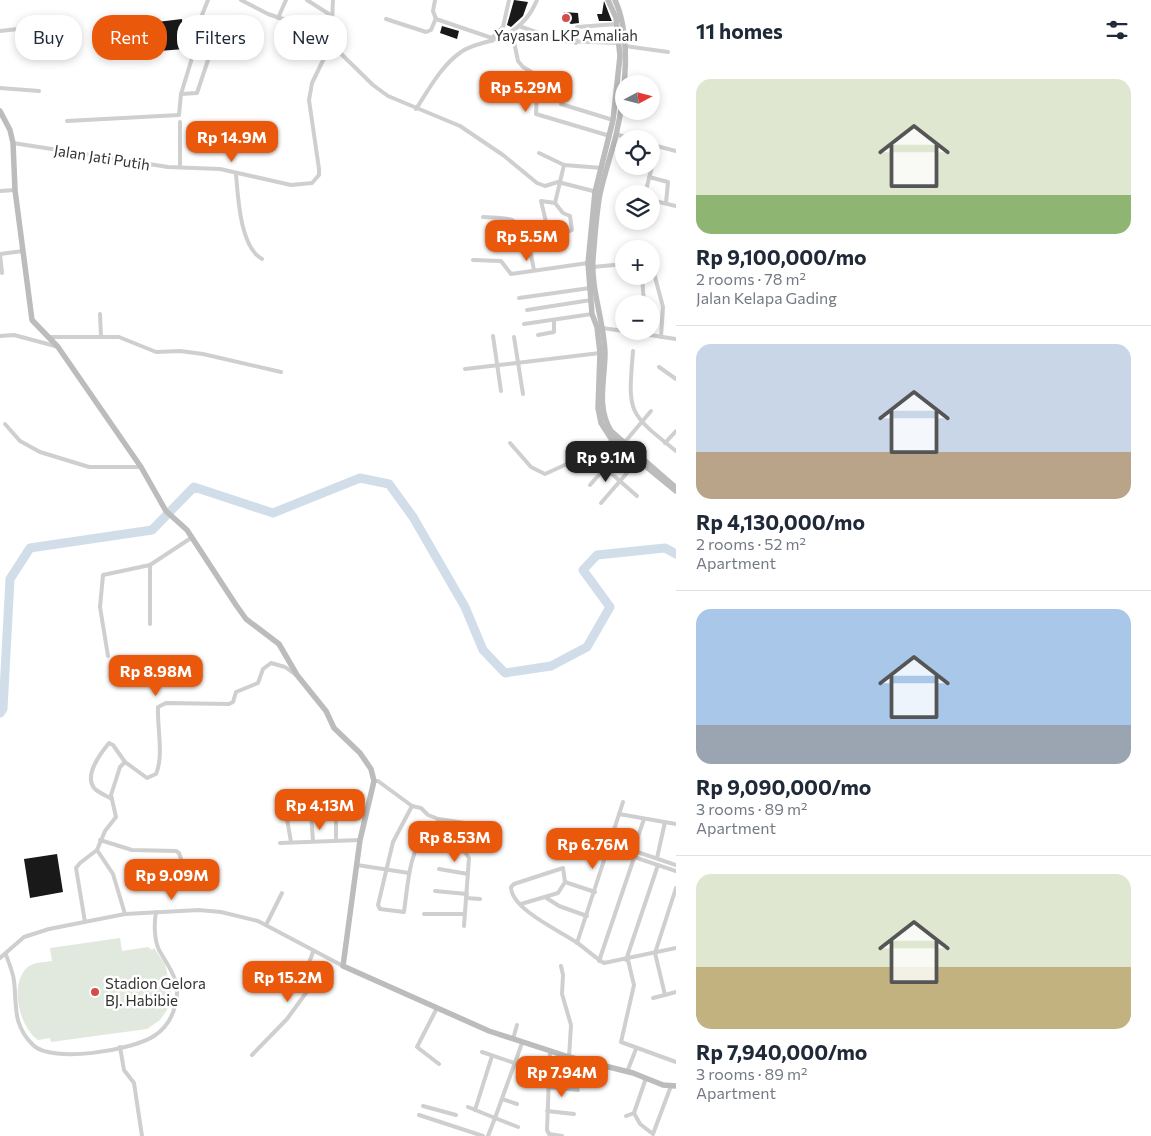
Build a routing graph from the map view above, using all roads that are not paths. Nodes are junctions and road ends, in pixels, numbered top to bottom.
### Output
1 (208, 0) edge
2 (241, 0) edge
3 (286, 0) edge
4 (307, 0) edge
5 (334, 0) edge
6 (435, 0) edge
7 (509, 0) edge
8 (536, 0) edge
9 (608, 0) edge
10 (615, 0) edge
11 (279, 15) edge
12 (330, 15) edge
13 (332, 15) edge
14 (274, 16) edge
15 (436, 18) junction
16 (386, 19) dead end
17 (617, 24) junction
18 (519, 26) junction
19 (15, 29) edge
20 (0, 31) edge
21 (512, 32) junction
22 (492, 39) junction
23 (576, 43) junction
24 (622, 44) junction
25 (668, 52) dead end
26 (209, 60) edge
27 (323, 60) edge
28 (347, 60) edge
29 (622, 62) junction
30 (0, 88) edge
31 (39, 92) dead end
32 (181, 94) junction
33 (561, 104) dead end
34 (416, 109) junction
35 (0, 111) edge
36 (613, 120) junction
37 (67, 121) dead end
38 (180, 122) dead end
39 (613, 135) junction
40 (13, 143) junction
41 (660, 146) edge
42 (676, 151) edge
43 (539, 153) dead end
44 (564, 165) junction
45 (180, 166) junction
46 (602, 168) junction
47 (236, 174) junction
48 (649, 177) joint
49 (558, 182) junction
50 (647, 185) edge
51 (15, 190) junction
52 (0, 191) edge
53 (597, 192) junction
54 (660, 202) edge
55 (555, 203) junction
56 (666, 203) junction
57 (676, 206) edge
58 (483, 217) dead end
59 (23, 251) junction
60 (0, 254) edge
61 (262, 259) dead end
62 (473, 260) dead end
63 (615, 264) edge
64 (590, 265) junction
65 (534, 270) junction
66 (2, 273) dead end
67 (657, 285) edge
68 (590, 288) junction
69 (519, 298) dead end
70 (591, 300) junction
71 (527, 310) dead end
72 (100, 314) dead end
73 (592, 314) junction
74 (554, 320) junction
75 (524, 324) dead end
76 (600, 327) junction
77 (615, 330) edge
78 (538, 334) dead end
79 (0, 336) edge
80 (493, 336) dead end
81 (661, 336) joint
82 (46, 337) junction
83 (101, 337) junction
84 (514, 337) dead end
85 (676, 339) edge
86 (58, 347) junction
87 (633, 351) dead end
88 (600, 353) junction
89 (518, 363) junction
90 (496, 364) junction
91 (659, 367) dead end
92 (465, 369) dead end
93 (281, 372) dead end
94 (676, 379) edge
95 (501, 391) dead end
96 (523, 394) dead end
97 (600, 402) junction
98 (651, 411) dead end
99 (641, 423) junction
100 (5, 424) dead end
101 (676, 431) edge
102 (613, 440) junction
103 (510, 443) dead end
104 (666, 443) junction
105 (622, 445) junction
106 (676, 451) edge
107 (589, 454) junction
108 (639, 459) junction
109 (141, 467) junction
110 (604, 469) junction
111 (619, 483) junction
112 (590, 485) dead end
113 (676, 487) edge
114 (676, 491) edge
115 (637, 496) dead end
116 (601, 503) dead end
117 (191, 538) junction
118 (150, 565) junction
119 (150, 624) dead end
120 (108, 656) dead end
121 (297, 676) junction
122 (125, 762) junction
123 (374, 781) junction
124 (112, 799) junction
125 (623, 802) dead end
126 (412, 806) junction
127 (336, 811) dead end
128 (311, 812) dead end
129 (619, 814) junction
130 (287, 819) dead end
131 (438, 819) junction
132 (644, 819) junction
133 (458, 822) junction
134 (665, 822) junction
135 (676, 824) edge
136 (478, 825) dead end
137 (426, 830) dead end
138 (454, 833) junction
139 (100, 840) junction
140 (336, 840) junction
141 (360, 840) junction
142 (312, 841) junction
143 (291, 842) junction
144 (280, 843) dead end
145 (611, 843) junction
146 (595, 844) dead end
147 (609, 849) junction
148 (97, 850) junction
149 (635, 851) junction
150 (634, 857) junction
151 (657, 858) junction
152 (357, 865) junction
153 (658, 865) junction
154 (676, 865) edge
155 (439, 869) dead end
156 (387, 870) junction
157 (676, 871) edge
158 (409, 873) junction
159 (468, 874) junction
160 (204, 875) dead end
161 (565, 882) junction
162 (676, 888) edge
163 (434, 891) dead end
164 (595, 892) junction
165 (282, 893) dead end
166 (466, 896) junction
167 (545, 897) junction
168 (480, 899) dead end
169 (521, 904) junction
170 (156, 912) junction
171 (125, 914) junction
172 (424, 914) dead end
173 (464, 914) junction
174 (587, 916) junction
175 (85, 922) junction
176 (266, 925) junction
177 (464, 926) dead end
178 (577, 943) junction
179 (676, 948) edge
180 (313, 952) junction
181 (655, 953) junction
182 (6, 955) junction
183 (0, 958) edge
184 (599, 960) junction
185 (627, 960) junction
186 (343, 966) junction
187 (561, 966) dead end
188 (676, 992) edge
189 (665, 994) junction
190 (653, 998) dead end
191 (437, 1008) junction
192 (517, 1025) dead end
193 (513, 1039) junction
194 (522, 1043) junction
195 (120, 1047) junction
196 (636, 1049) junction
197 (550, 1051) junction
198 (482, 1052) dead end
199 (252, 1055) dead end
200 (492, 1056) junction
201 (569, 1057) junction
202 (515, 1062) junction
203 (676, 1062) edge
204 (439, 1064) dead end
205 (535, 1070) dead end
206 (627, 1072) junction
207 (646, 1078) junction
208 (674, 1086) edge
209 (548, 1087) junction
210 (578, 1090) dead end
211 (502, 1099) junction
212 (517, 1104) dead end
213 (423, 1106) dead end
214 (468, 1107) dead end
215 (475, 1110) junction
216 (445, 1111) junction
217 (547, 1111) junction
218 (634, 1113) junction
219 (574, 1114) dead end
220 (419, 1115) dead end
221 (456, 1115) dead end
222 (626, 1116) dead end
223 (495, 1118) junction
224 (441, 1122) junction
225 (518, 1127) dead end
226 (142, 1136) edge
227 (483, 1136) edge
228 (488, 1136) edge
229 (562, 1136) edge

1 - 32 street
2 - 14 street
3 - 11 street
4 - 12 street
5 - 13 street
6 - 15 street
7 - 22 street
8 - 18 street
9 - 17 street
10 - 24 street
15 - 16 street
15 - 22 street
17 - 23 street
17 - 24 street
18 - 21 street
18 - 23 street
19 - 20 street
21 - 22 street
21 - 39 street
22 - 34 street
23 - 24 street
24 - 25 street
24 - 29 street
26 - 32 street
27 - 47 street, Jalan Jati Putih
28 - 34 street
29 - 36 street
29 - 39 street
30 - 31 street
32 - 37 street
33 - 36 street
34 - 49 street
35 - 40 street
36 - 39 street
38 - 45 street
39 - 46 street
39 - 53 street
40 - 45 street, Jalan Jati Putih
40 - 51 street
41 - 42 street
43 - 44 street
44 - 46 street
44 - 49 street
45 - 47 street, Jalan Jati Putih
46 - 53 street
47 - 61 street
48 - 50 street
48 - 56 street
49 - 53 street
49 - 55 street
51 - 52 street
51 - 59 street
53 - 64 street
54 - 56 street
55 - 55 street
56 - 57 street
58 - 65 street
59 - 60 street
59 - 82 street
60 - 66 street
62 - 65 street
63 - 64 street
64 - 65 street
64 - 68 street
64 - 76 street
67 - 81 street
68 - 69 street
68 - 70 street
70 - 71 street
70 - 73 street
72 - 83 street
73 - 74 street
73 - 76 street
74 - 75 street
74 - 78 street
76 - 77 street
76 - 88 street
76 - 97 street
79 - 86 street
80 - 90 street
81 - 85 street
82 - 83 street
82 - 86 street
83 - 93 street
84 - 89 street
86 - 109 street
87 - 99 street
88 - 89 street
88 - 97 street
89 - 90 street
89 - 96 street
90 - 92 street
90 - 95 street
91 - 94 street
97 - 102 street
97 - 105 street
98 - 99 street
99 - 104 street
99 - 105 street
100 - 109 street
101 - 104 street
102 - 105 street
102 - 107 street
103 - 107 street
104 - 106 street
105 - 108 street
107 - 110 street
108 - 111 street
108 - 113 street
108 - 114 street
109 - 117 street
110 - 111 street
110 - 112 street
111 - 115 street
111 - 116 street
117 - 118 street
117 - 121 street
118 - 119 street
118 - 120 street
121 - 122 street
121 - 123 street
122 - 124 street
122 - 124 street
123 - 126 street
123 - 141 street
124 - 139 street
125 - 129 street
126 - 131 street
126 - 156 street
127 - 140 street
128 - 142 street
129 - 132 street
129 - 145 street
130 - 143 street
131 - 133 street
131 - 138 street
132 - 134 street
132 - 149 street
133 - 136 street
133 - 138 street
134 - 135 street
134 - 151 street
137 - 158 street
138 - 159 street
139 - 148 street
139 - 160 street
140 - 141 street
140 - 142 street
141 - 152 street
142 - 143 street
143 - 144 street
145 - 147 street
145 - 149 street
146 - 147 street
147 - 150 street
147 - 164 street
148 - 171 street
148 - 175 street
149 - 150 street
149 - 151 street
150 - 153 street
150 - 184 street
151 - 154 street
152 - 156 street
152 - 186 street
153 - 157 street
153 - 185 street
155 - 159 street
156 - 158 street
156 - 158 street
159 - 166 street
161 - 164 street
161 - 167 street
161 - 169 street
162 - 181 street
163 - 166 street
164 - 174 street
165 - 176 street
166 - 168 street
166 - 173 street
167 - 169 street
167 - 174 street
169 - 178 street
170 - 171 street
170 - 176 street
170 - 195 street
171 - 175 street
172 - 173 street
173 - 177 street
174 - 178 street
175 - 182 street
176 - 180 street
178 - 184 street
179 - 181 street
180 - 186 street
180 - 199 street
181 - 185 street
181 - 189 street
182 - 183 street
182 - 195 street
184 - 185 street
185 - 196 street
186 - 191 street
187 - 201 street
188 - 189 street
189 - 190 street
191 - 193 street
191 - 204 street
192 - 193 street
193 - 194 street
194 - 197 street
194 - 202 street
195 - 226 street
196 - 203 street
196 - 206 street
197 - 201 street
197 - 209 street
198 - 200 street
200 - 202 street
200 - 215 street
201 - 206 street
202 - 205 street
202 - 211 street
206 - 207 street
207 - 208 street
207 - 218 street
208 - 218 street
209 - 210 street
209 - 217 street
211 - 212 street
211 - 223 street
213 - 216 street
214 - 215 street
215 - 223 street
216 - 221 street
216 - 224 street
217 - 219 street
217 - 229 street
218 - 222 street
220 - 224 street
223 - 225 street
223 - 228 street
224 - 227 street

